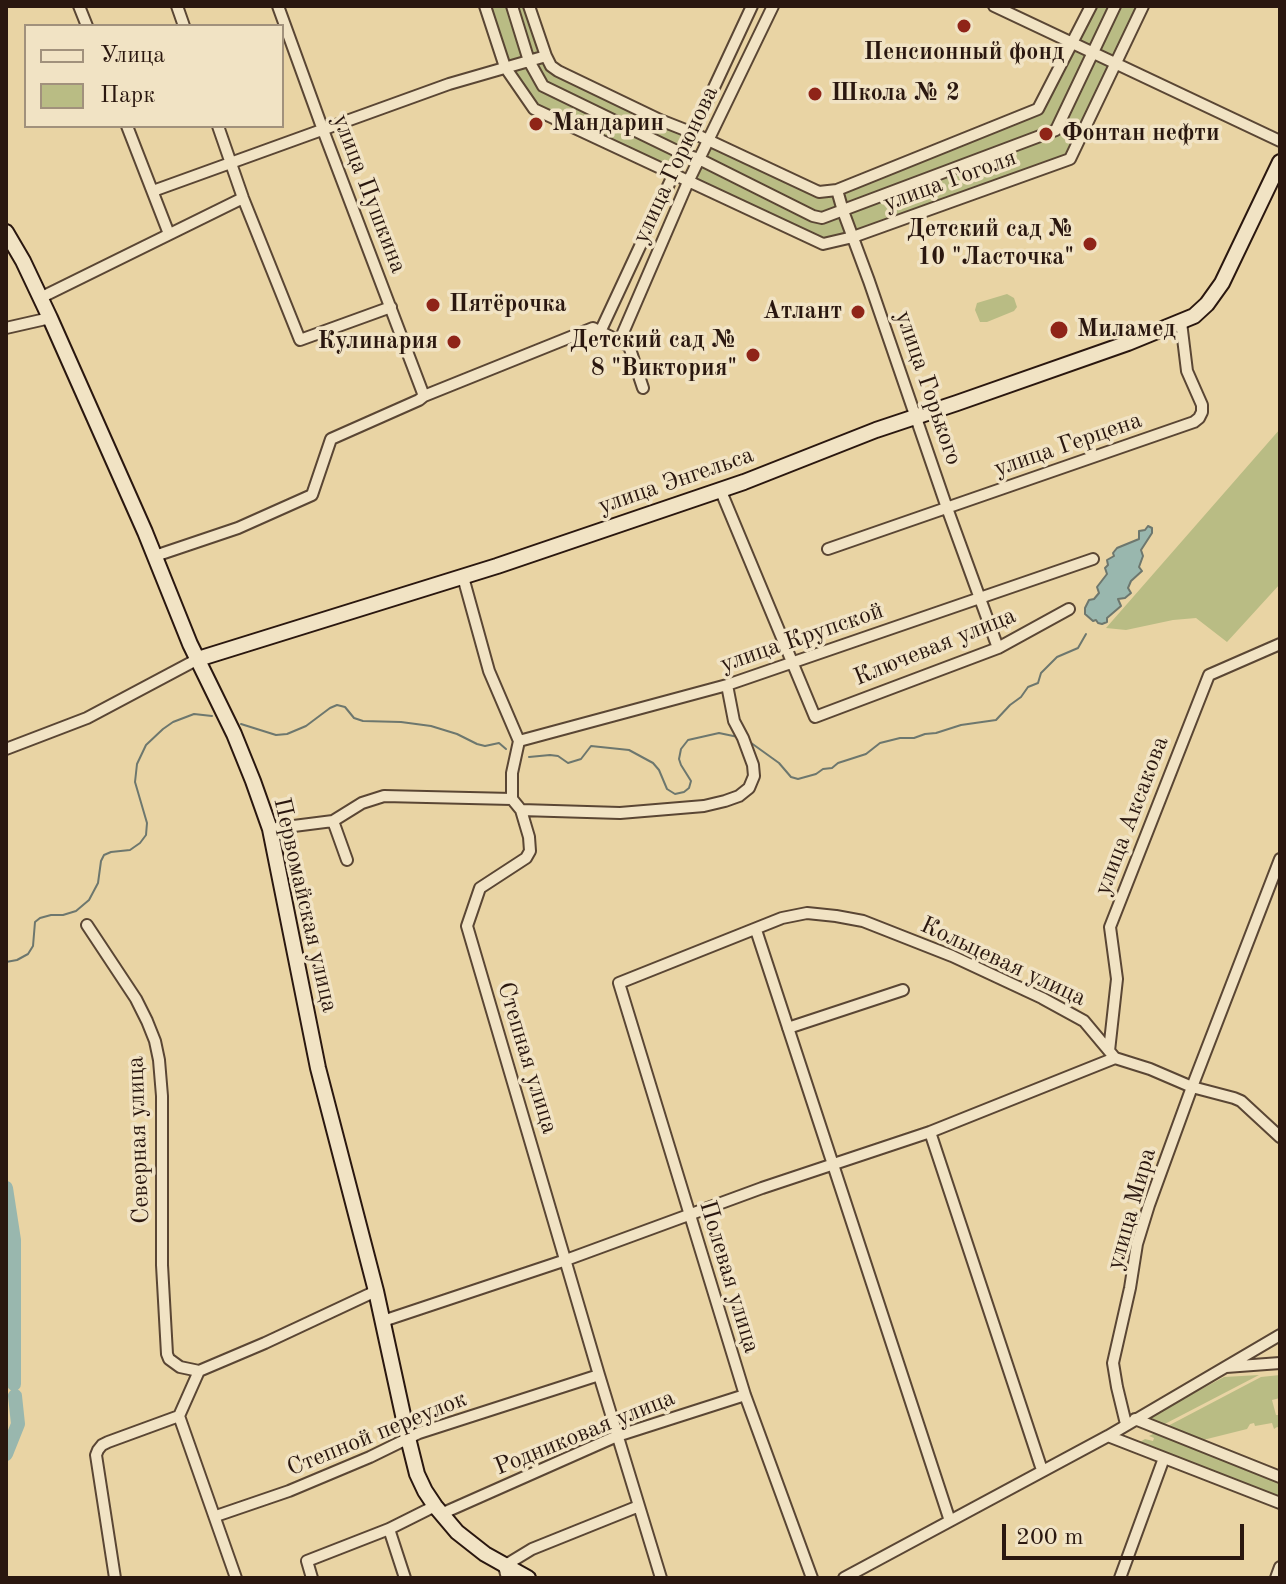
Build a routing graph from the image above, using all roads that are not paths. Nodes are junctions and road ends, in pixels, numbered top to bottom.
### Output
1 (278, 6) edge
2 (485, 6) edge
3 (512, 6) edge
4 (529, 6) edge
5 (752, 6) edge
6 (773, 6) edge
7 (994, 6) edge
8 (1091, 6) edge
9 (1115, 6) edge
10 (1143, 6) edge
11 (1073, 43) junction
12 (1093, 51) junction
13 (546, 56) junction
14 (529, 61) junction
15 (1116, 63) junction
16 (505, 67) junction
17 (128, 128) edge
18 (219, 128) edge
19 (323, 130) junction
20 (693, 133) junction
21 (708, 140) junction
22 (1280, 141) edge
23 (683, 154) junction
24 (699, 159) junction
25 (1280, 162) edge
26 (232, 164) junction
27 (673, 174) junction
28 (688, 182) junction
29 (837, 190) junction
30 (153, 191) junction
31 (243, 198) junction
32 (843, 211) junction
33 (6, 232) edge
34 (169, 234) junction
35 (853, 237) junction
36 (40, 298) junction
37 (391, 307) junction
38 (50, 318) junction
39 (1181, 322) junction
40 (6, 328) edge
41 (600, 332) junction
42 (619, 342) junction
43 (643, 388) dead end
44 (424, 396) junction
45 (917, 417) junction
46 (720, 489) junction
47 (947, 508) junction
48 (828, 549) dead end
49 (155, 556) junction
50 (1093, 559) dead end
51 (463, 577) junction
52 (981, 599) junction
53 (1069, 609) dead end
54 (1280, 644) edge
55 (998, 648) junction
56 (198, 659) junction
57 (792, 663) junction
58 (727, 685) junction
59 (519, 741) junction
60 (6, 749) edge
61 (512, 799) junction
62 (521, 810) junction
63 (333, 821) junction
64 (270, 829) junction
65 (1280, 859) edge
66 (347, 860) dead end
67 (87, 925) dead end
68 (756, 930) junction
69 (619, 983) joint
70 (903, 990) dead end
71 (788, 1028) junction
72 (1112, 1054) junction
73 (1192, 1087) junction
74 (930, 1132) junction
75 (1280, 1137) edge
76 (834, 1166) junction
77 (689, 1215) junction
78 (566, 1260) junction
79 (376, 1291) junction
80 (383, 1321) junction
81 (1280, 1335) edge
82 (1280, 1363) edge
83 (1222, 1368) junction
84 (199, 1371) junction
85 (599, 1375) junction
86 (745, 1395) junction
87 (179, 1416) junction
88 (1131, 1422) junction
89 (617, 1436) junction
90 (1108, 1436) junction
91 (408, 1438) junction
92 (1164, 1458) junction
93 (1042, 1470) junction
94 (1280, 1477) edge
95 (1280, 1503) edge
96 (639, 1506) junction
97 (438, 1510) junction
98 (216, 1516) junction
99 (950, 1521) junction
100 (389, 1529) junction
101 (1280, 1567) edge
102 (506, 1572) edge
103 (115, 1578) edge
104 (236, 1578) edge
105 (312, 1578) edge
106 (405, 1578) edge
107 (528, 1578) edge
108 (661, 1578) edge
109 (812, 1578) edge
110 (844, 1578) edge
111 (1120, 1578) edge
112 (1276, 1578) edge

1 - 19 street, улица Пушкина
2 - 16 street, улица Гоголя
3 - 14 street
4 - 13 street
5 - 20 street, улица Горюнова
6 - 21 street, улица Горюнова
7 - 11 street
8 - 11 street, улица Гоголя
9 - 12 street
10 - 15 street, улица Гоголя
11 - 12 street
11 - 29 street, улица Гоголя
12 - 15 street
12 - 32 street
13 - 14 street
13 - 20 street
14 - 16 street
14 - 23 street
15 - 22 street
15 - 35 street, улица Гоголя
16 - 19 street
16 - 27 street, улица Гоголя
17 - 30 street
18 - 26 street
19 - 26 street
19 - 37 street, улица Пушкина
20 - 21 street
20 - 23 street, улица Горюнова
21 - 24 street, улица Горюнова
21 - 29 street
23 - 24 street
23 - 27 street, улица Горюнова
24 - 28 street, улица Горюнова
24 - 32 street
25 - 39 street, улица Энгельса
26 - 30 street
26 - 31 street
27 - 28 street, улица Гоголя
27 - 41 street, улица Горюнова
28 - 35 street, улица Гоголя
28 - 42 street, улица Горюнова
29 - 32 street, улица Горького
30 - 34 street
31 - 34 street
31 - 37 street
32 - 35 street, улица Горького
33 - 36 street, Первомайская улица
34 - 36 street
35 - 45 street, улица Горького
36 - 38 street, Первомайская улица
37 - 44 street, улица Пушкина
38 - 40 street
38 - 49 street, Первомайская улица
39 - 45 street, улица Энгельса
39 - 47 street, улица Герцена
41 - 42 street
41 - 44 street
42 - 43 street
44 - 49 street
45 - 46 street, улица Энгельса
45 - 47 street, улица Горького
46 - 51 street, улица Энгельса
46 - 57 street
47 - 48 street, улица Герцена
47 - 52 street, улица Горького
49 - 56 street, Первомайская улица
50 - 52 street, улица Крупской
51 - 56 street, улица Энгельса
51 - 59 street
52 - 55 street, улица Горького
52 - 57 street, улица Крупской
53 - 55 street, Ключевая улица
54 - 72 street, улица Аксакова
55 - 57 street, Ключевая улица
56 - 60 street, улица Энгельса
56 - 64 street, Первомайская улица
57 - 58 street, улица Крупской
58 - 59 street, улица Крупской
58 - 62 street
59 - 61 street
61 - 62 street, Степная улица
61 - 63 street
62 - 78 street, Степная улица
63 - 64 street
63 - 66 street
64 - 79 street, Первомайская улица
65 - 73 street
67 - 84 street, Северная улица
68 - 69 street, Кольцевая улица
68 - 71 street
68 - 72 street, Кольцевая улица
69 - 77 street, Полевая улица
70 - 71 street
71 - 76 street
72 - 73 street
72 - 74 street
73 - 75 street
73 - 88 street, улица Мира
74 - 76 street
74 - 93 street
76 - 77 street
76 - 99 street
77 - 78 street
77 - 86 street, Полевая улица
78 - 80 street
78 - 85 street, Степная улица
79 - 80 street, Первомайская улица
79 - 84 street
80 - 91 street, Первомайская улица
81 - 83 street
82 - 83 street
83 - 88 street
84 - 87 street
85 - 89 street, Степная улица
85 - 91 street, Степной переулок
86 - 89 street, Родниковая улица
86 - 109 street, Полевая улица
87 - 98 street
87 - 103 street
88 - 90 street
88 - 94 street
89 - 96 street, Степная улица
89 - 97 street, Родниковая улица
90 - 92 street
90 - 93 street
91 - 97 street, Первомайская улица
91 - 98 street, Степной переулок
92 - 95 street
92 - 111 street
93 - 99 street
96 - 102 street
96 - 108 street, Степная улица
97 - 100 street, Родниковая улица
97 - 102 street, Первомайская улица
98 - 104 street
99 - 110 street
100 - 105 street, Родниковая улица
100 - 106 street
101 - 112 street
102 - 107 street, Первомайская улица

